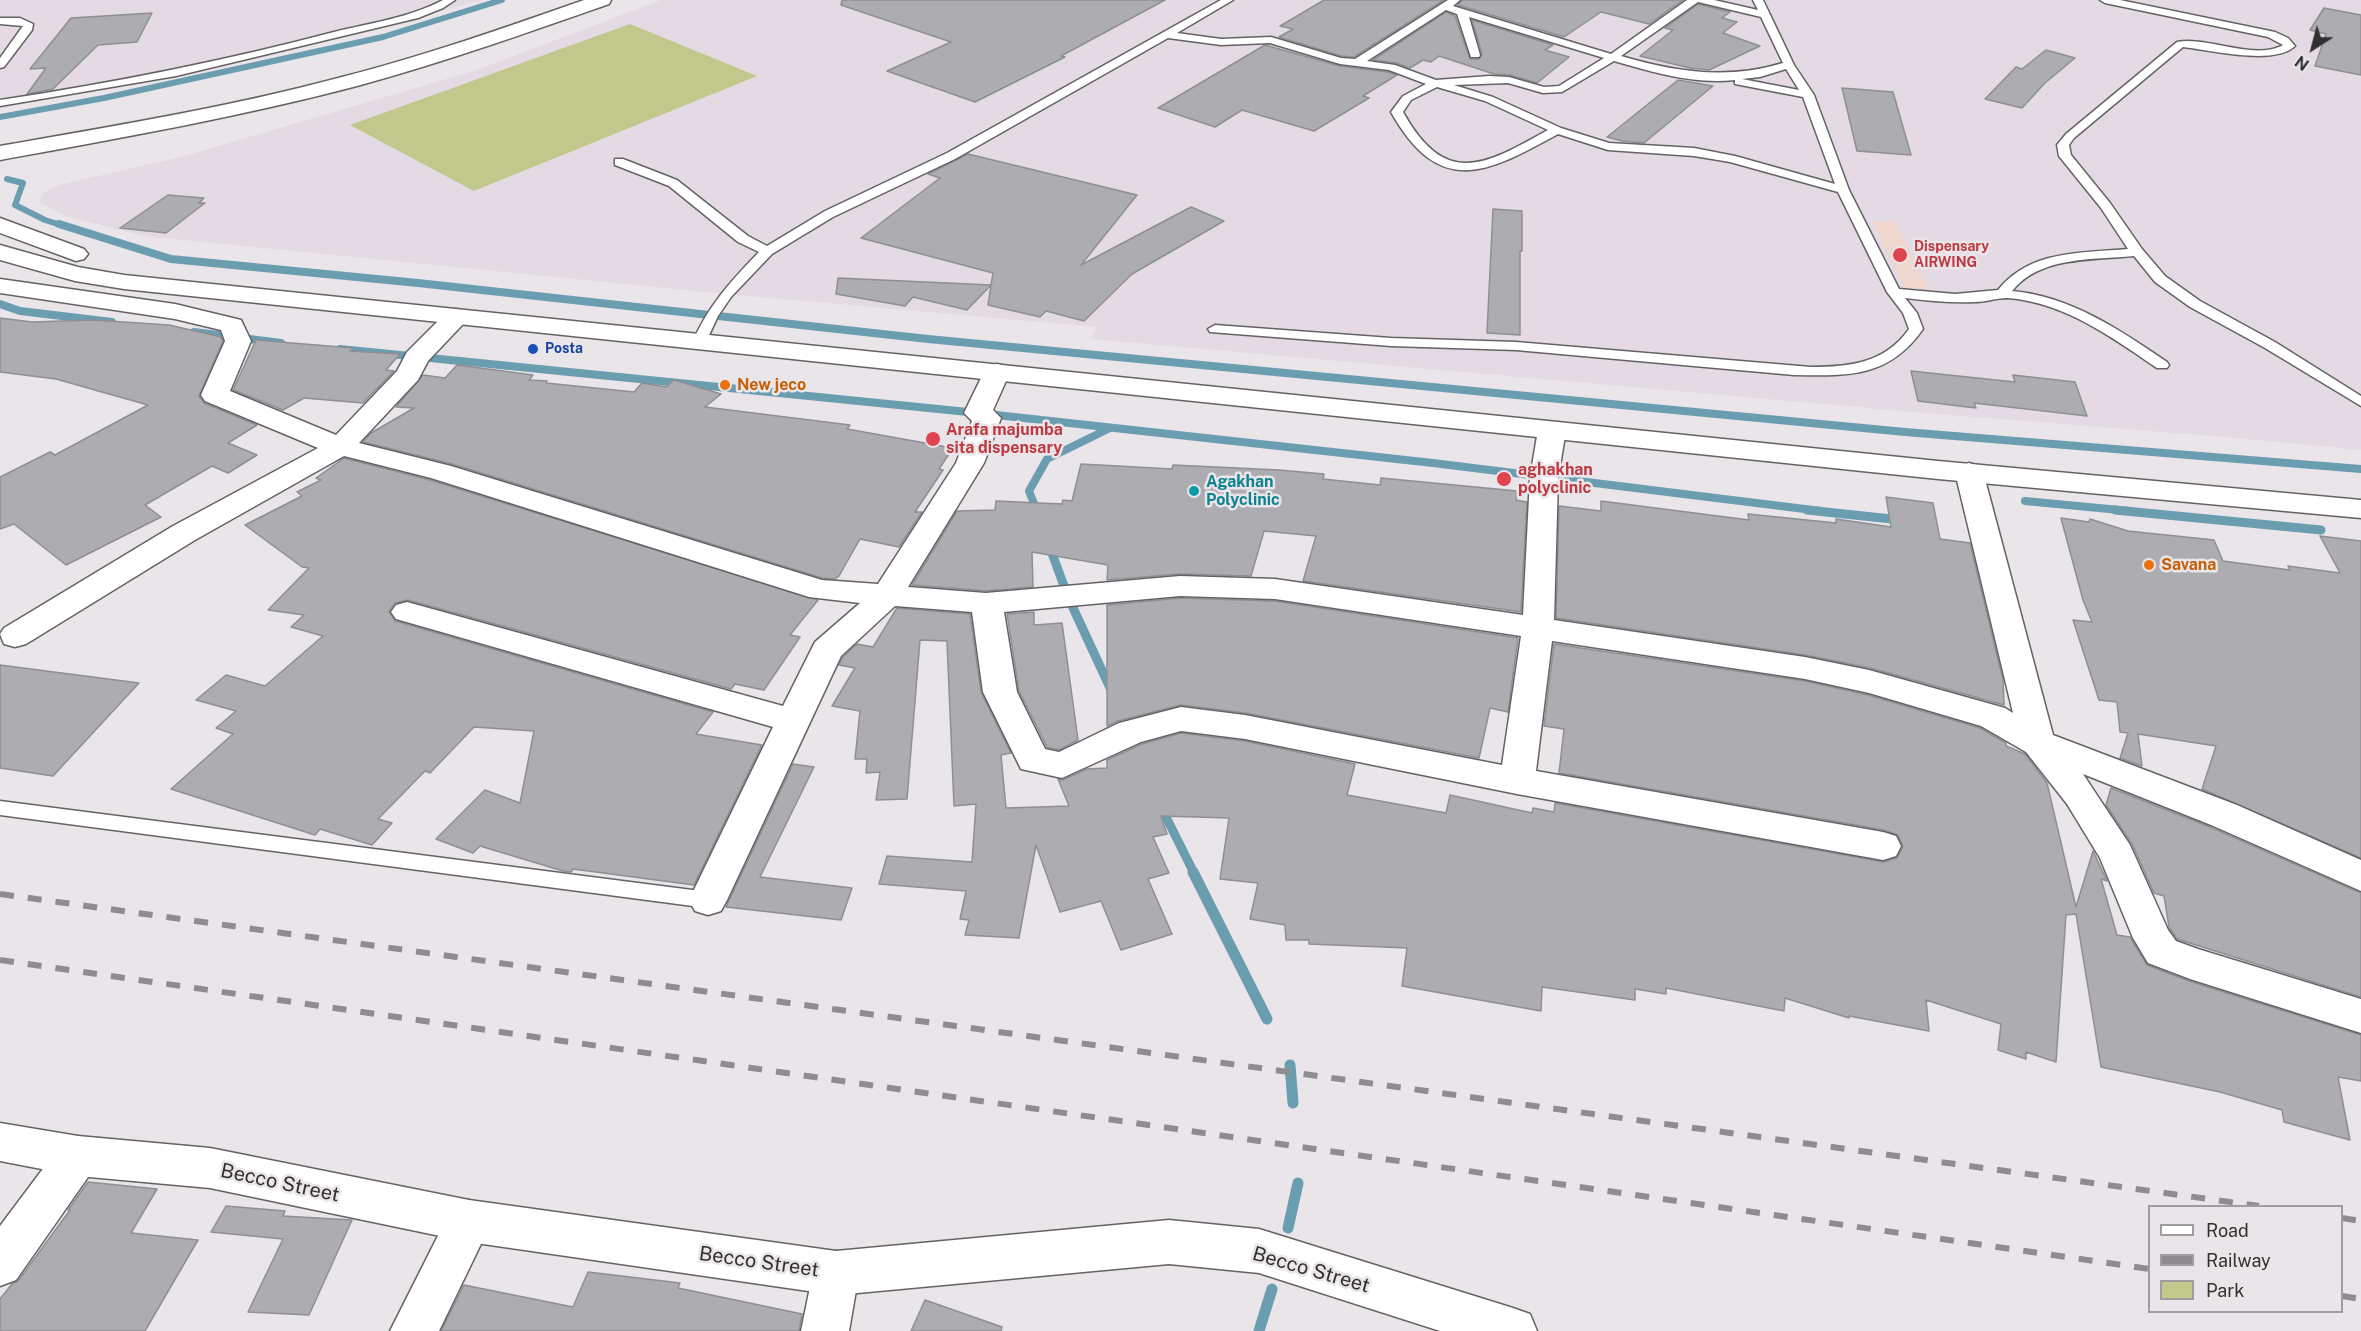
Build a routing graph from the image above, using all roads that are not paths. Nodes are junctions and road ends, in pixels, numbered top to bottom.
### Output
1 (450, 0) edge
2 (558, 0) edge
3 (603, 0) edge
4 (1228, 0) edge
5 (1455, 0) edge
6 (1694, 0) edge
7 (1701, 0) edge
8 (1758, 0) edge
9 (2105, 0) edge
10 (1445, 7) junction
11 (1462, 12) junction
12 (1763, 14) junction
13 (0, 21) edge
14 (1166, 35) junction
15 (402, 46) dead end
16 (1475, 55) dead end
17 (1613, 57) junction
18 (1355, 64) junction
19 (0, 65) edge
20 (1789, 65) junction
21 (1716, 78) junction
22 (1437, 83) junction
23 (1808, 95) junction
24 (0, 103) edge
25 (1557, 129) junction
26 (619, 162) dead end
27 (4, 163) edge
28 (1843, 190) junction
29 (0, 225) edge
30 (767, 251) junction
31 (0, 252) edge
32 (2137, 252) junction
33 (75, 274) junction
34 (0, 286) edge
35 (195, 290) junction
36 (1893, 292) junction
37 (2002, 294) junction
38 (41, 295) junction
39 (456, 316) junction
40 (1215, 329) dead end
41 (699, 343) junction
42 (2162, 365) dead end
43 (997, 372) junction
44 (2361, 402) edge
45 (1552, 430) junction
46 (340, 447) junction
47 (1969, 472) junction
48 (2361, 509) edge
49 (886, 597) junction
50 (986, 603) junction
51 (407, 612) dead end
52 (1538, 628) junction
53 (15, 636) dead end
54 (794, 721) junction
55 (2038, 743) junction
56 (1517, 781) junction
57 (0, 808) edge
58 (1883, 846) dead end
59 (2361, 876) edge
60 (708, 900) joint
61 (2361, 1016) edge
62 (0, 1142) edge
63 (78, 1156) junction
64 (469, 1221) junction
65 (0, 1264) edge
66 (836, 1273) junction
67 (1443, 1320) edge
68 (414, 1331) edge
69 (825, 1331) edge
70 (1513, 1331) edge

1 - 24 lane
2 - 15 main road
3 - 27 main road
4 - 14 lane
5 - 10 lane
6 - 17 lane
7 - 12 lane
8 - 12 lane
9 - 32 lane
10 - 11 lane
10 - 18 lane
11 - 16 lane
11 - 17 lane
12 - 20 lane
13 - 19 lane
14 - 18 lane
14 - 30 lane
17 - 21 lane
17 - 22 lane
18 - 22 lane
20 - 21 lane
20 - 23 lane
21 - 23 lane
22 - 25 lane
22 - 25 lane
23 - 28 lane
25 - 28 lane
26 - 30 lane
28 - 36 lane
29 - 35 main road
30 - 41 lane
31 - 33 main road
32 - 37 lane
32 - 44 lane
33 - 35 main road
33 - 38 main road
34 - 38 main road
35 - 39 main road
36 - 37 lane
36 - 40 lane
37 - 42 lane
38 - 46 main road
39 - 41 main road
39 - 46 main road
41 - 43 main road
43 - 45 main road
43 - 49 main road
45 - 47 main road
45 - 52 main road
46 - 49 main road
46 - 53 main road
47 - 48 main road
47 - 55 main road
49 - 50 main road
49 - 54 main road
50 - 52 main road
50 - 56 main road
51 - 54 main road
52 - 55 main road
52 - 56 main road
54 - 60 main road
55 - 59 main road
55 - 61 main road
56 - 58 main road
57 - 60 lane
62 - 63 main road, Becco Street
63 - 64 main road, Becco Street
63 - 65 main road
64 - 66 main road, Becco Street
64 - 68 main road
66 - 67 main road, Becco Street
66 - 69 main road
67 - 70 main road, Becco Street

